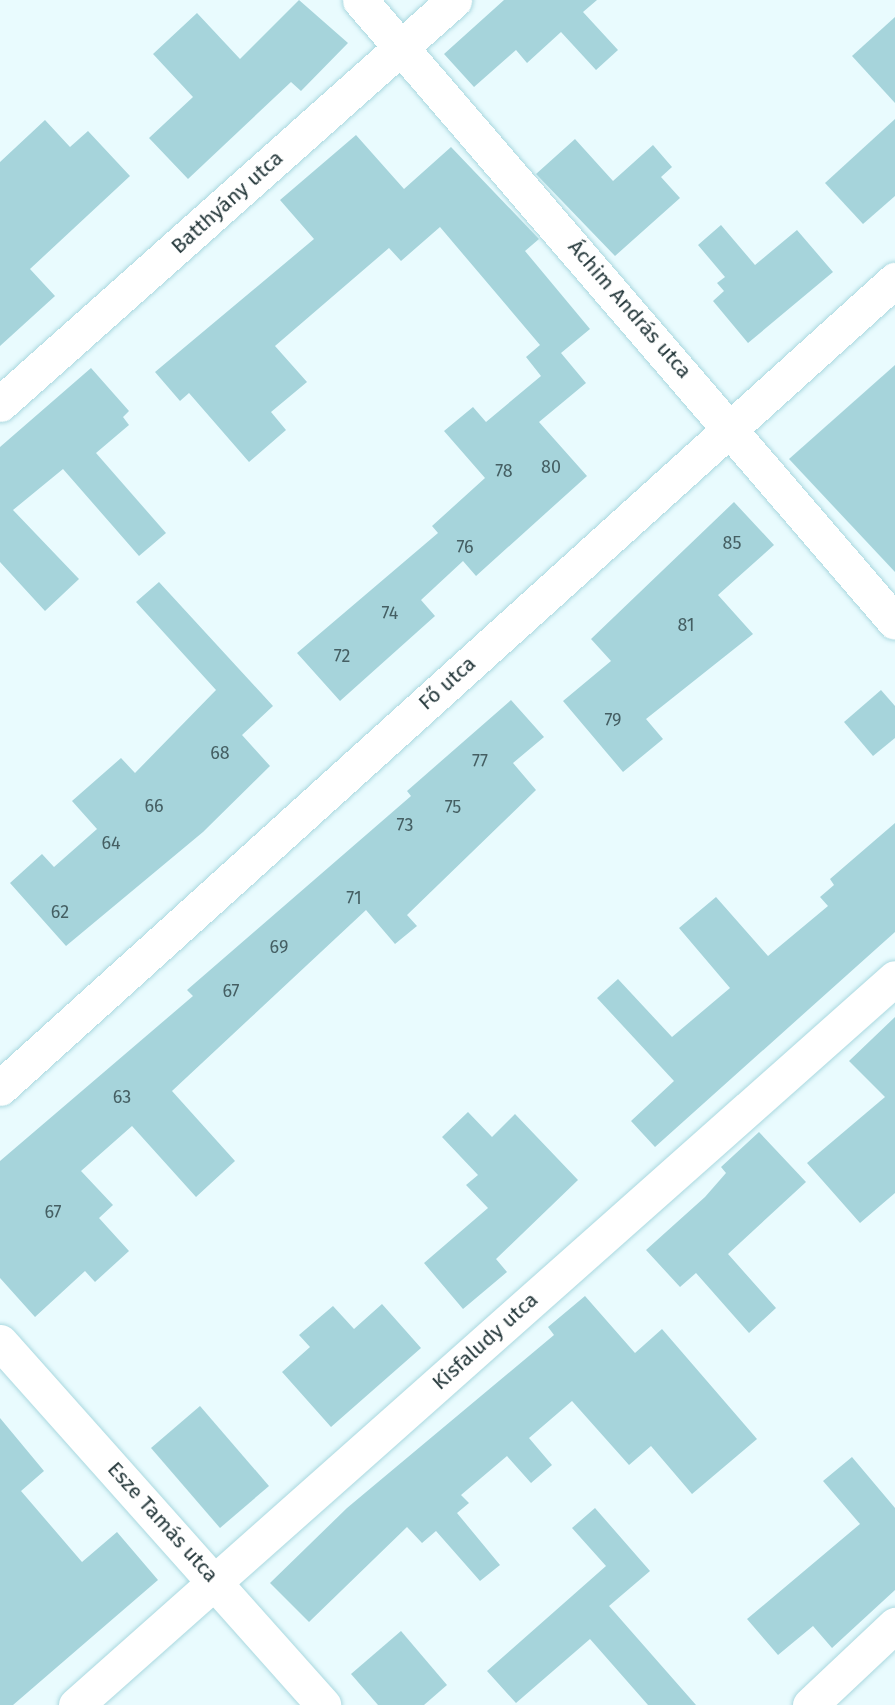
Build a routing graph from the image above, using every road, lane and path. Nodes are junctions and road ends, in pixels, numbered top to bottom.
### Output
1 (360, 0) edge
2 (453, 0) edge
3 (402, 46) junction
4 (895, 281) edge
5 (0, 404) edge
6 (731, 425) junction
7 (895, 622) edge
8 (895, 978) edge
9 (0, 1088) edge
10 (0, 1342) edge
11 (216, 1581) junction
12 (895, 1625) edge
13 (76, 1705) edge
14 (323, 1705) edge
15 (810, 1705) edge

1 - 3 street, Áchim András utca
2 - 3 street, Batthyány utca
3 - 5 street, Batthyány utca
3 - 6 street, Áchim András utca
4 - 6 street, Fő utca
6 - 7 street, Áchim András utca
6 - 9 street, Fő utca
8 - 11 street, Kisfaludy utca
10 - 11 street, Esze Tamás utca
11 - 13 street, Kisfaludy utca
11 - 14 street, Esze Tamás utca
12 - 15 street

